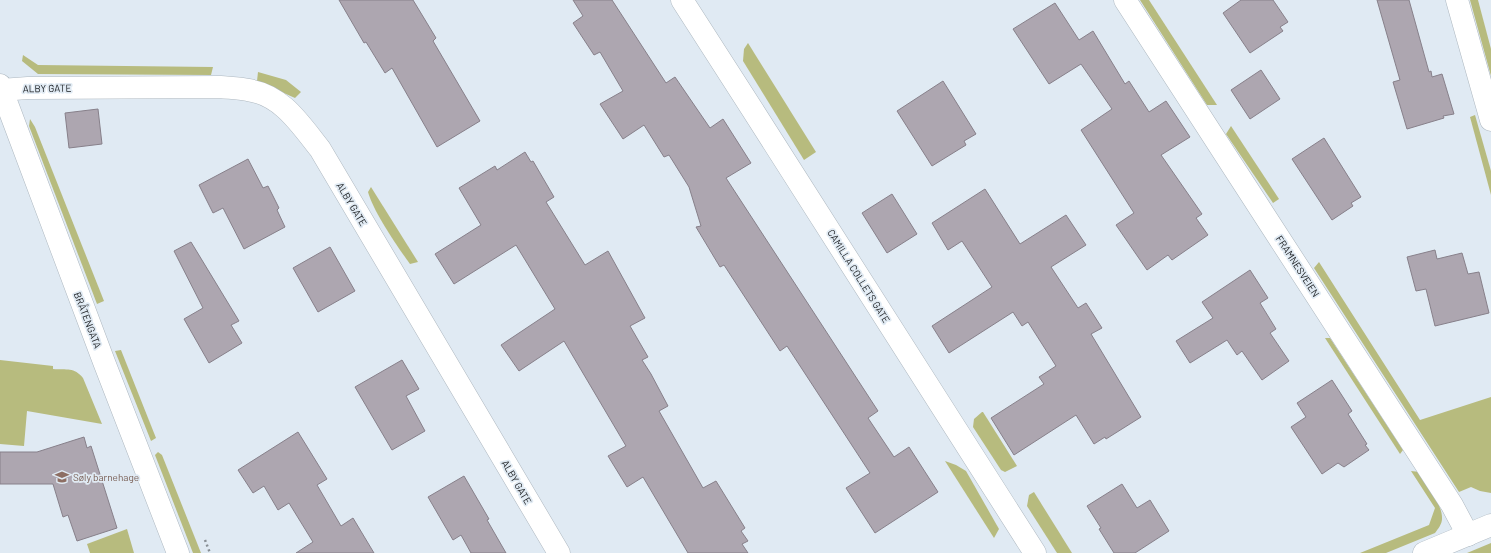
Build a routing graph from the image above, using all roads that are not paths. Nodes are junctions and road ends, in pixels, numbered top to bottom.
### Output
1 (682, 0) edge
2 (1125, 0) edge
3 (1457, 0) edge
4 (1, 89) edge
5 (1491, 120) edge
6 (1491, 525) edge
7 (1468, 535) junction
8 (178, 553) edge
9 (559, 553) edge
10 (1036, 553) edge
11 (1424, 553) edge

1 - 10 street, CAMILLA COLLETS GATE
2 - 7 street, FRAMNESVEIEN
3 - 5 street
4 - 8 street, BRÅTENGATA
4 - 9 street, ALBY GATE
6 - 7 street
7 - 11 street

